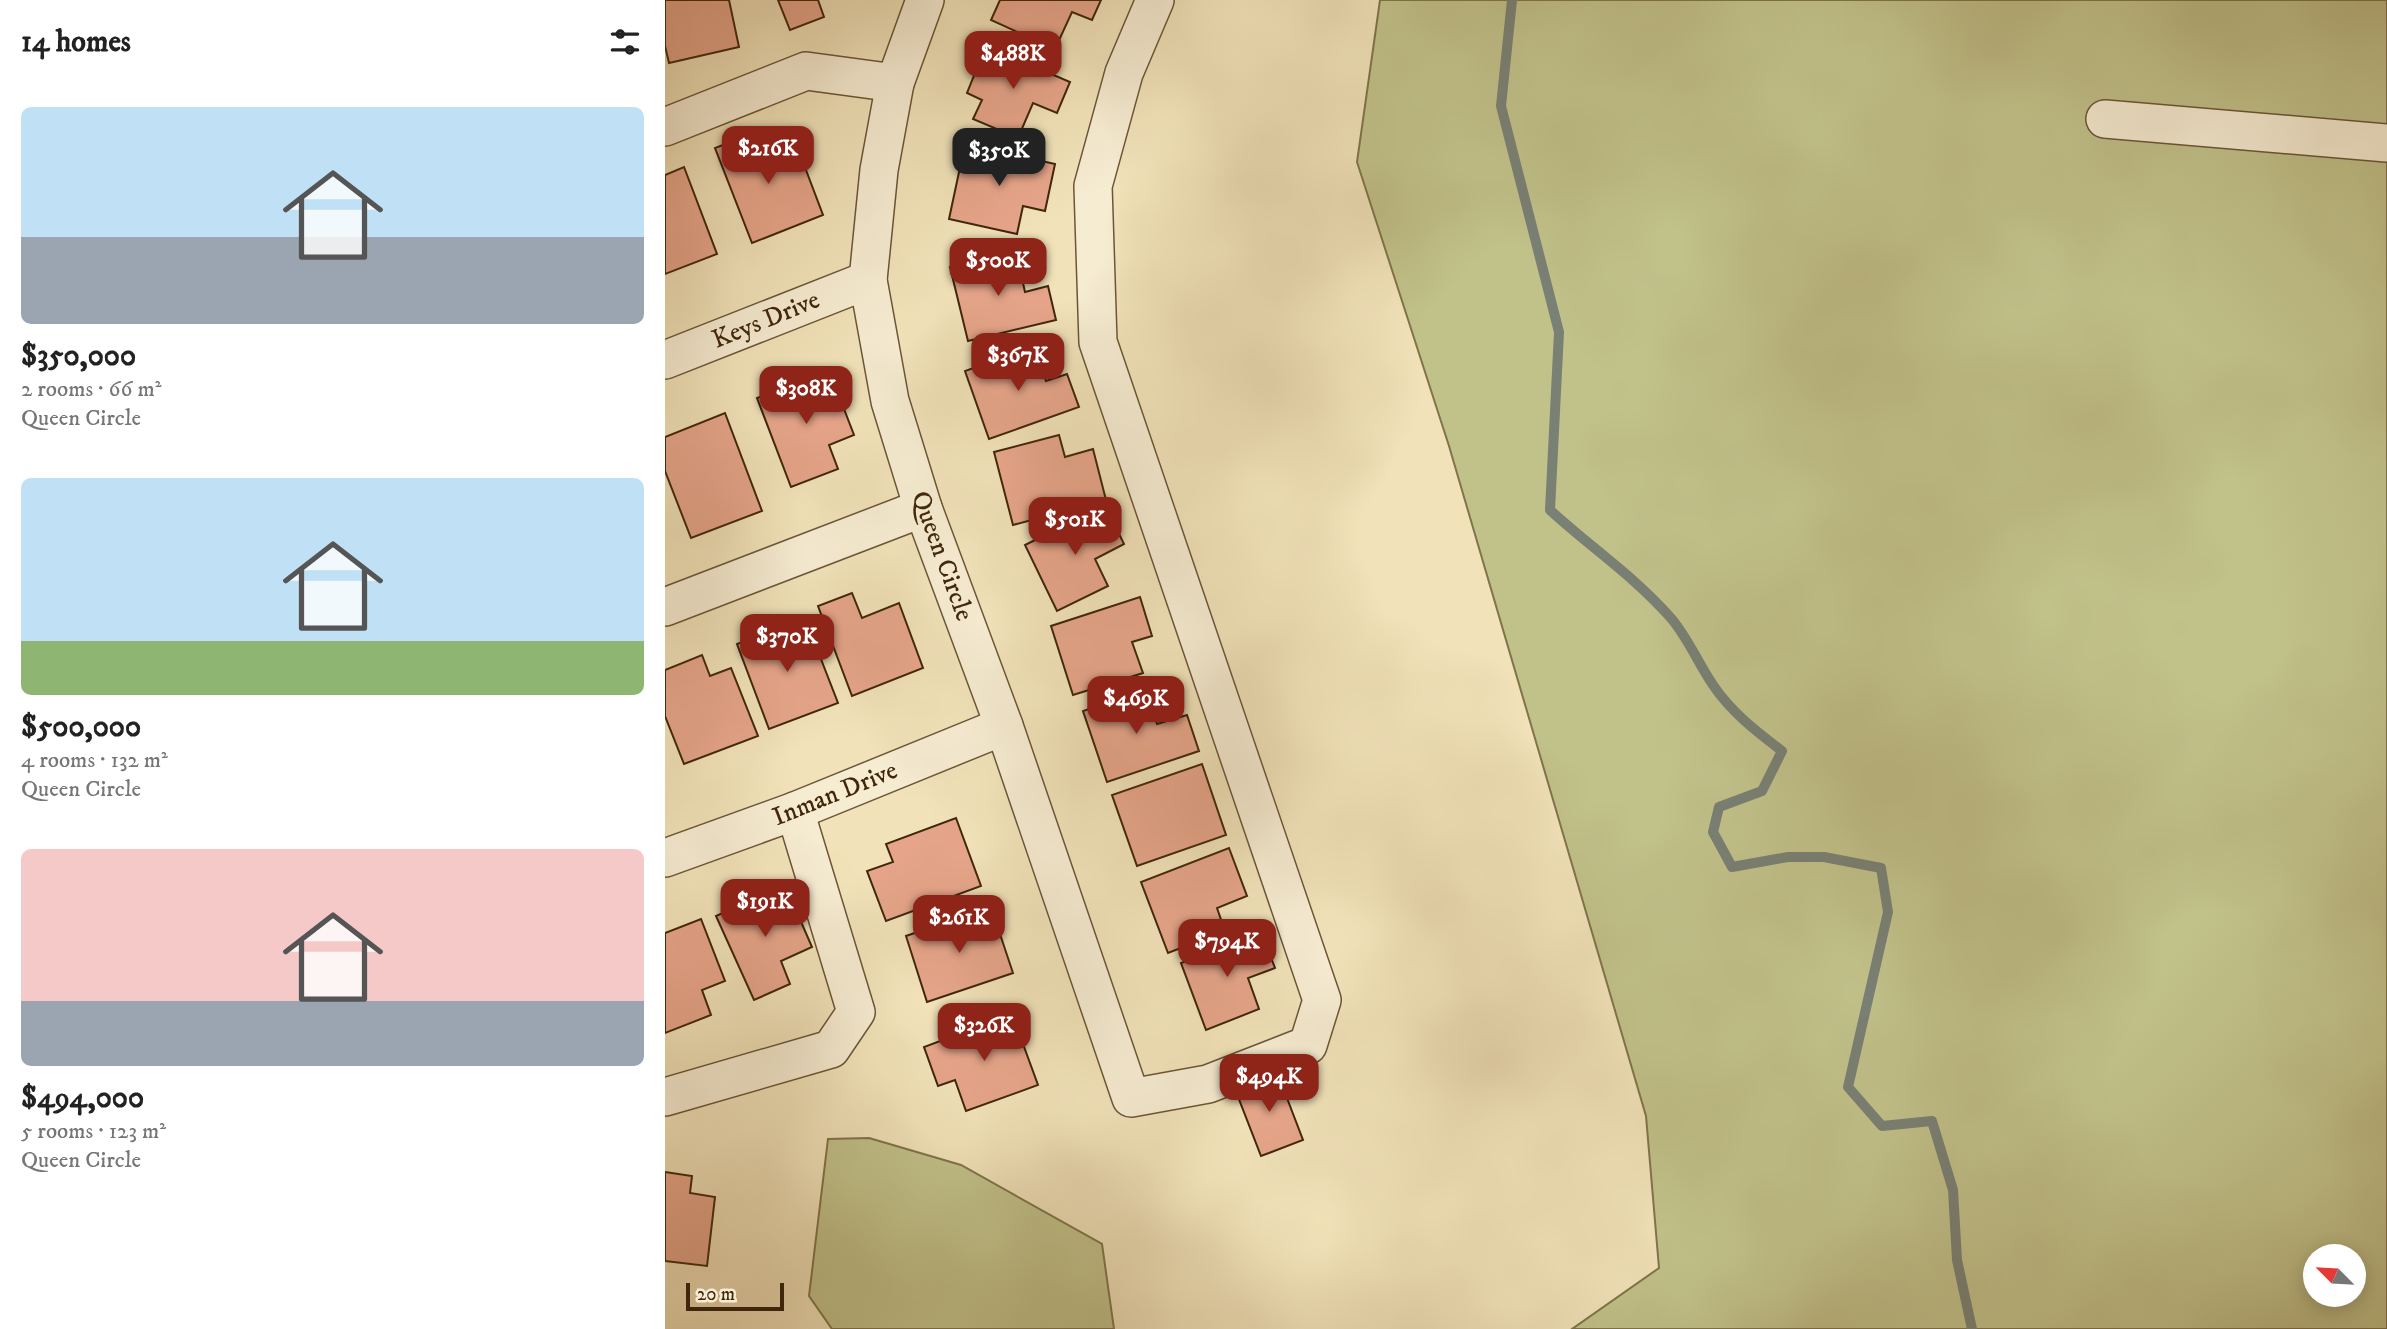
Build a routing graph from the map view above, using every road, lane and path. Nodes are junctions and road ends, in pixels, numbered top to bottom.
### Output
1 (925, 0) edge
2 (1155, 0) edge
3 (895, 83) junction
4 (2105, 120) dead end
5 (665, 127) edge
6 (2387, 143) edge
7 (868, 280) junction
8 (665, 360) edge
9 (923, 508) junction
10 (665, 607) edge
11 (1004, 726) junction
12 (795, 811) junction
13 (665, 858) edge
14 (665, 1097) edge

1 - 3 street, Queen Circle
2 - 11 street, Queen Circle
3 - 5 street
3 - 7 street, Queen Circle
4 - 6 street
7 - 8 street, Keys Drive
7 - 9 street, Queen Circle
9 - 10 street
9 - 11 street, Queen Circle
11 - 12 street, Inman Drive
12 - 13 street, Inman Drive
12 - 14 street

